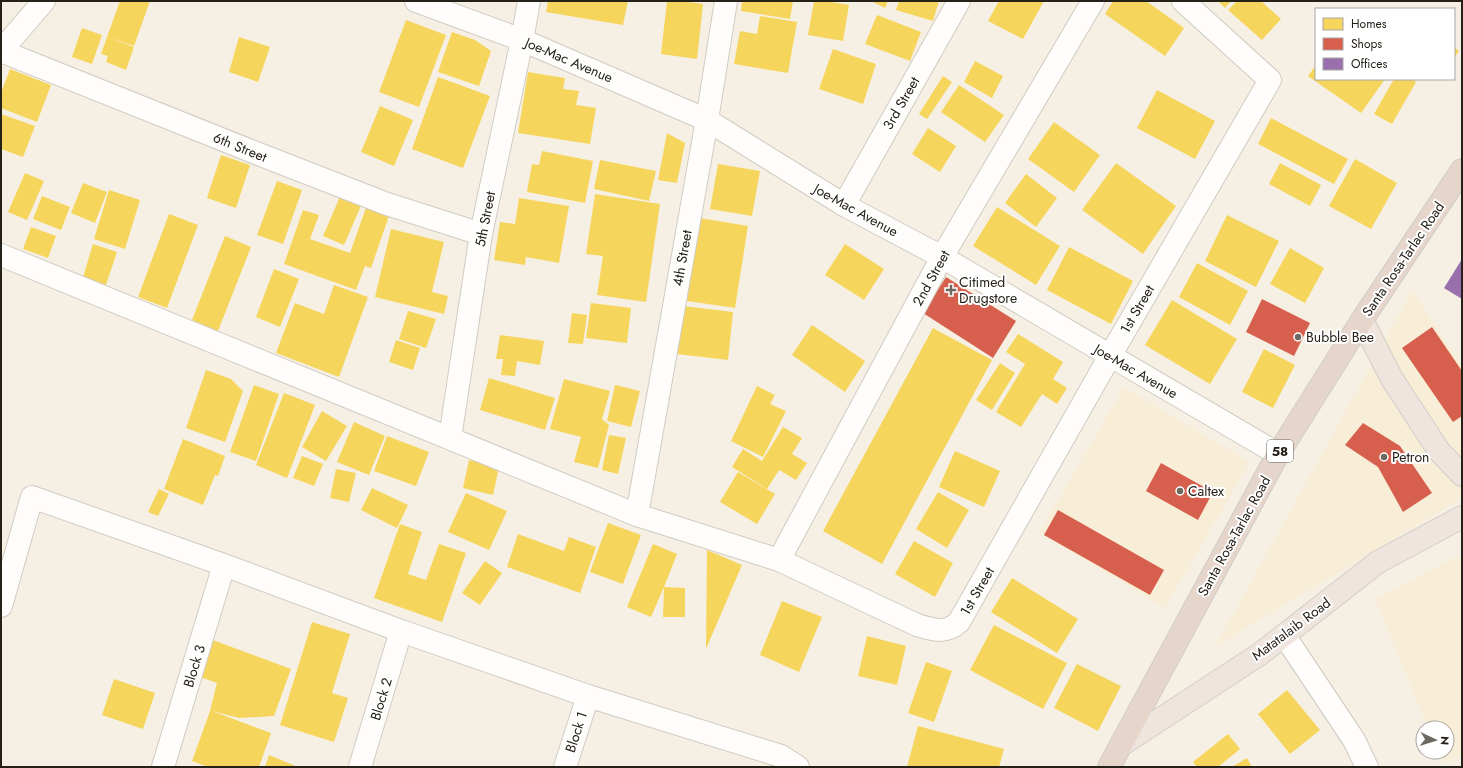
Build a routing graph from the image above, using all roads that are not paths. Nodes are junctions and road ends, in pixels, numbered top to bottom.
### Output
1 (44, 1) edge
2 (416, 1) edge
3 (529, 1) edge
4 (726, 1) edge
5 (959, 1) edge
6 (1093, 1) edge
7 (1183, 1) edge
8 (522, 40) junction
9 (3, 46) edge
10 (707, 120) junction
11 (1462, 170) edge
12 (844, 205) junction
13 (481, 234) junction
14 (1, 255) edge
15 (942, 256) junction
16 (1362, 320) junction
17 (1110, 356) junction
18 (450, 438) junction
19 (1278, 454) junction
20 (1462, 475) edge
21 (637, 515) junction
22 (1462, 518) edge
23 (779, 560) junction
24 (224, 565) junction
25 (1, 606) edge
26 (401, 631) junction
27 (1284, 635) junction
28 (588, 696) junction
29 (1121, 745) junction
30 (163, 767) edge
31 (360, 767) edge
32 (565, 767) edge
33 (798, 767) edge
34 (1109, 767) edge
35 (1367, 767) edge

1 - 9 street
2 - 8 street, Joe-Mac Avenue
3 - 8 street, 5th Street
4 - 10 street, 4th Street
5 - 12 street, 3rd Street
6 - 15 street, 2nd Street
7 - 17 street, 1st Street
8 - 10 street, Joe-Mac Avenue
8 - 13 street, 5th Street
9 - 13 street, 6th Street
10 - 12 street, Joe-Mac Avenue
10 - 21 street, 4th Street
11 - 16 highway, Santa Rosa-Tarlac Road / 58
12 - 15 street, Joe-Mac Avenue
13 - 18 street, 5th Street
14 - 18 street
15 - 17 street, Joe-Mac Avenue
15 - 23 street, 2nd Street
16 - 19 highway, Santa Rosa-Tarlac Road / 58
16 - 20 main road
17 - 19 street, Joe-Mac Avenue
17 - 23 street, 1st Street
18 - 21 street
19 - 29 highway, Santa Rosa-Tarlac Road / 58
21 - 23 street
22 - 27 main road, Matatalaib Road
24 - 25 street
24 - 26 street
24 - 30 street, Block 3
26 - 28 street
26 - 31 street, Block 2
27 - 29 main road, Matatalaib Road
27 - 35 street
28 - 32 street, Block 1
28 - 33 street
29 - 34 highway, Santa Rosa-Tarlac Road / 58

